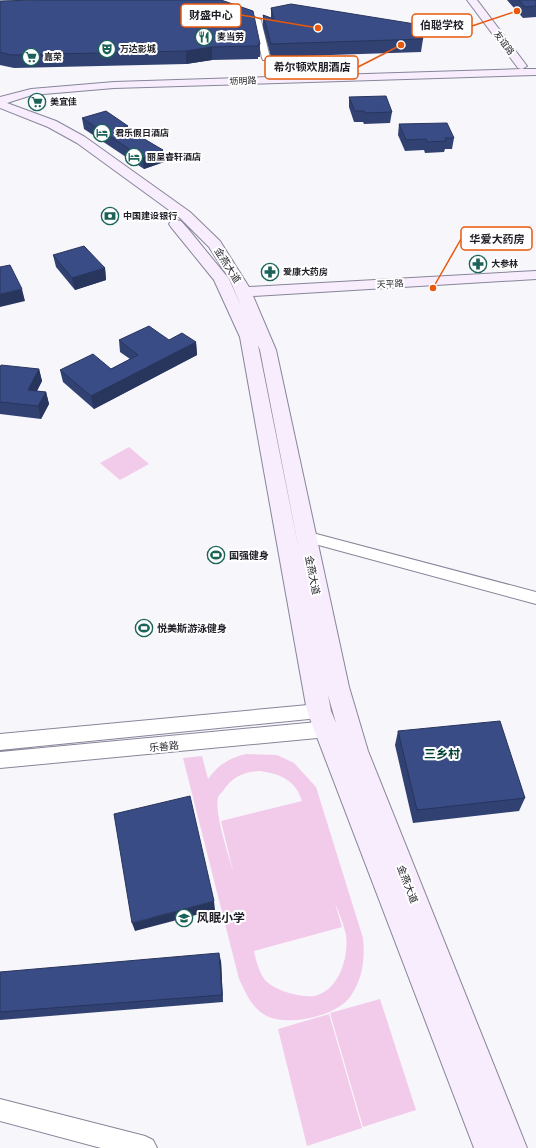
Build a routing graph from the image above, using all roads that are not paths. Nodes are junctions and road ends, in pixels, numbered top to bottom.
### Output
1 (472, 0) edge
2 (479, 0) edge
3 (230, 9) edge
4 (266, 58) dead end
5 (530, 71) edge
6 (0, 92) edge
7 (0, 103) edge
8 (0, 111) edge
9 (536, 275) edge
10 (243, 292) junction
11 (305, 536) junction
12 (536, 598) edge
13 (323, 720) junction
14 (0, 742) edge
15 (0, 760) edge
16 (0, 1110) edge
17 (145, 1148) edge
18 (490, 1148) edge
19 (511, 1148) edge

1 - 5 main road, 友谊路
2 - 5 main road, 友谊路
3 - 4 street
5 - 6 main road, 坜明路
5 - 7 main road, 坜明路
7 - 10 main road, 金燕大道
8 - 13 main road, 金燕大道
9 - 10 main road, 天平路
10 - 11 main road, 金燕大道
11 - 12 street
11 - 19 main road, 金燕大道
13 - 14 street, 乐善路
13 - 15 street, 乐善路
13 - 18 main road, 金燕大道
16 - 17 street

